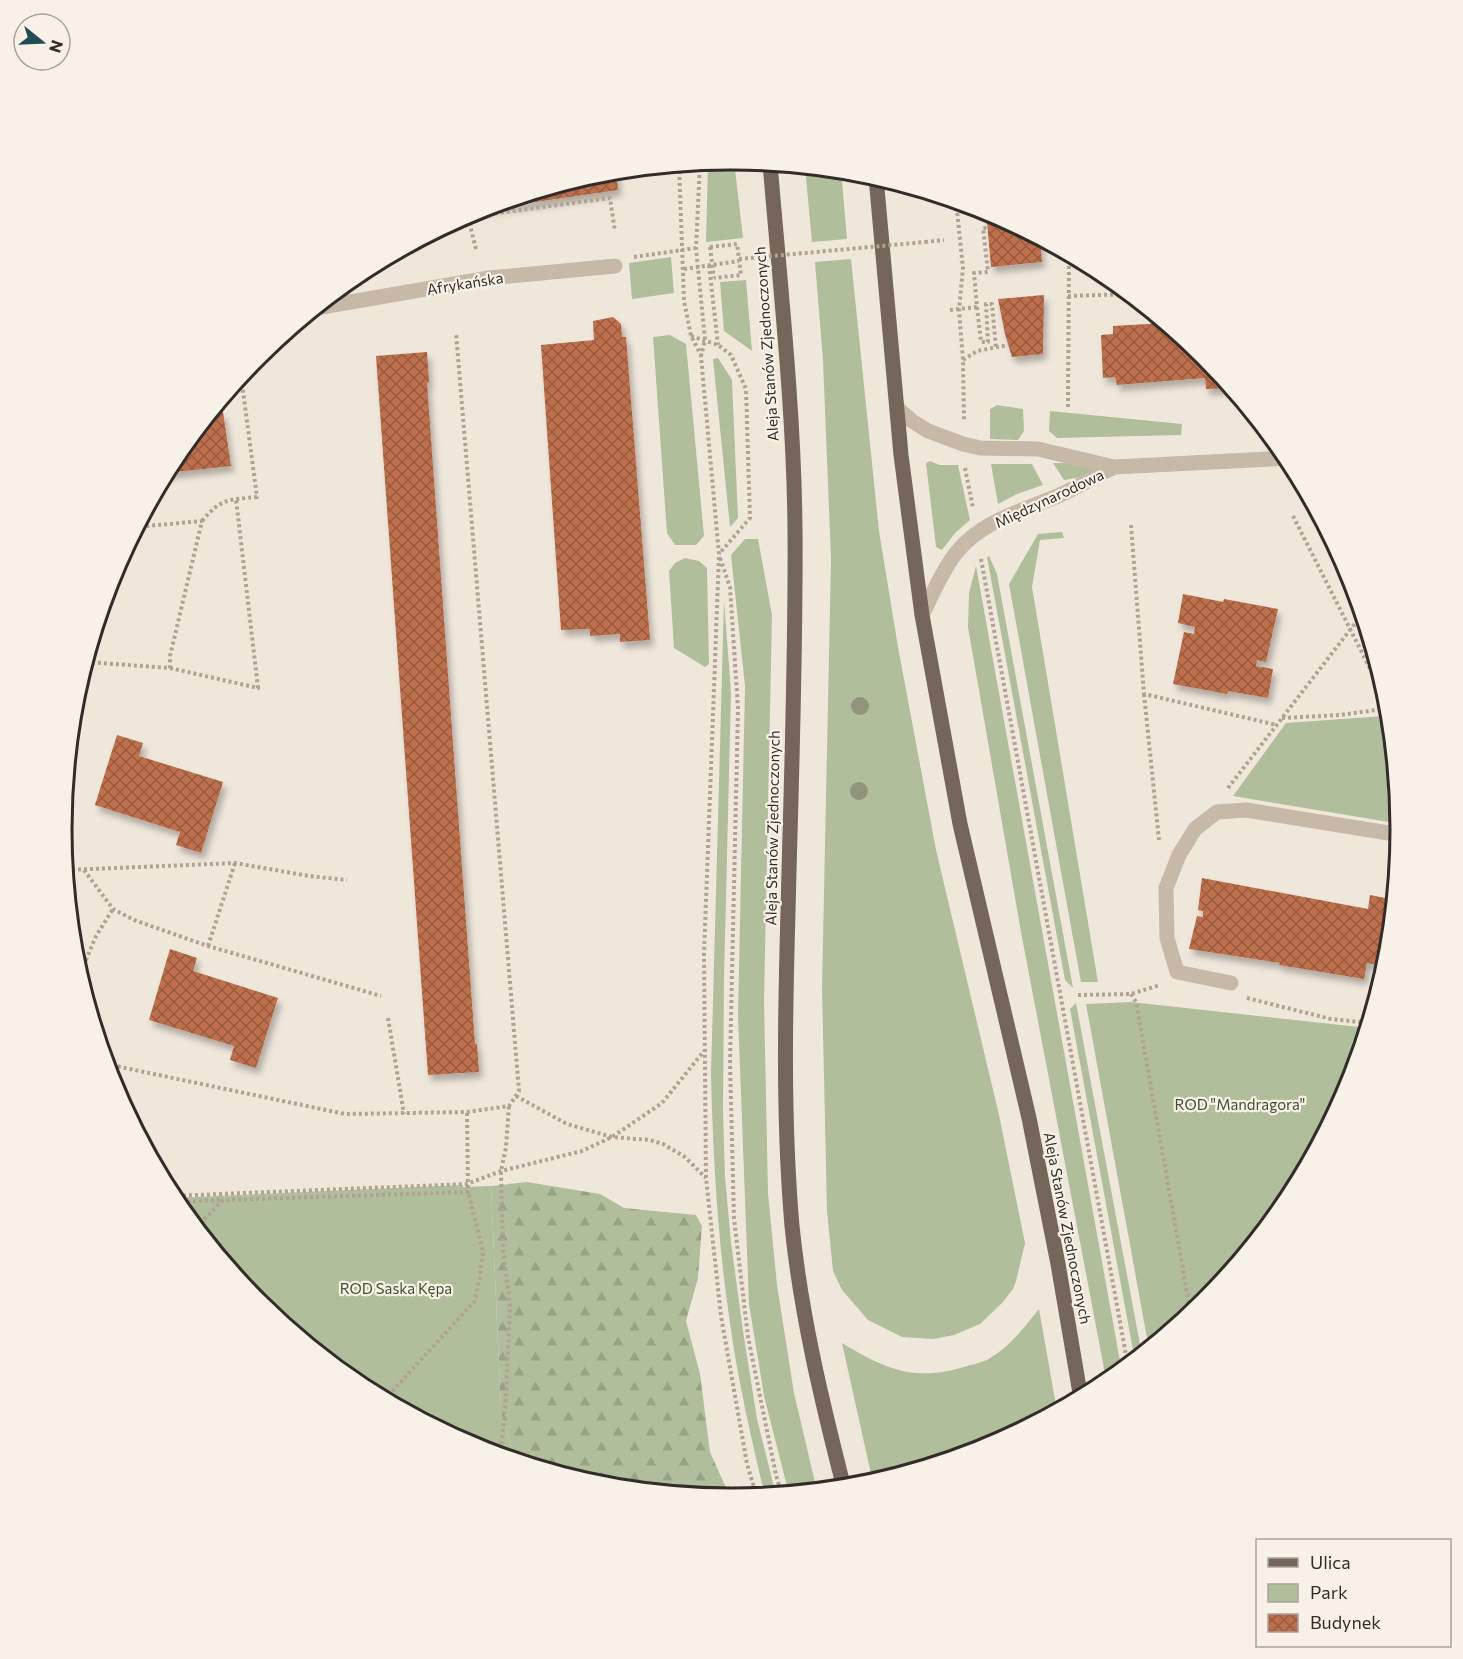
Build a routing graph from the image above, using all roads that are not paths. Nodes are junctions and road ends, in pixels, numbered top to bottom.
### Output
1 (771, 171) edge
2 (877, 187) edge
3 (615, 266) road end
4 (331, 305) edge
5 (897, 408) junction
6 (1277, 459) edge
7 (1114, 467) junction
8 (922, 615) junction
9 (1391, 833) edge
10 (1231, 983) road end
11 (1079, 1390) edge
12 (842, 1479) edge

1 - 12 main road, Aleja Stanów Zjednoczonych
2 - 5 main road, Aleja Stanów Zjednoczonych
3 - 4 street, Afrykańska
5 - 7 street, Międzynarodowa
5 - 8 main road, Aleja Stanów Zjednoczonych
6 - 7 street, Międzynarodowa
7 - 8 street, Międzynarodowa
8 - 11 main road, Aleja Stanów Zjednoczonych
9 - 10 street

